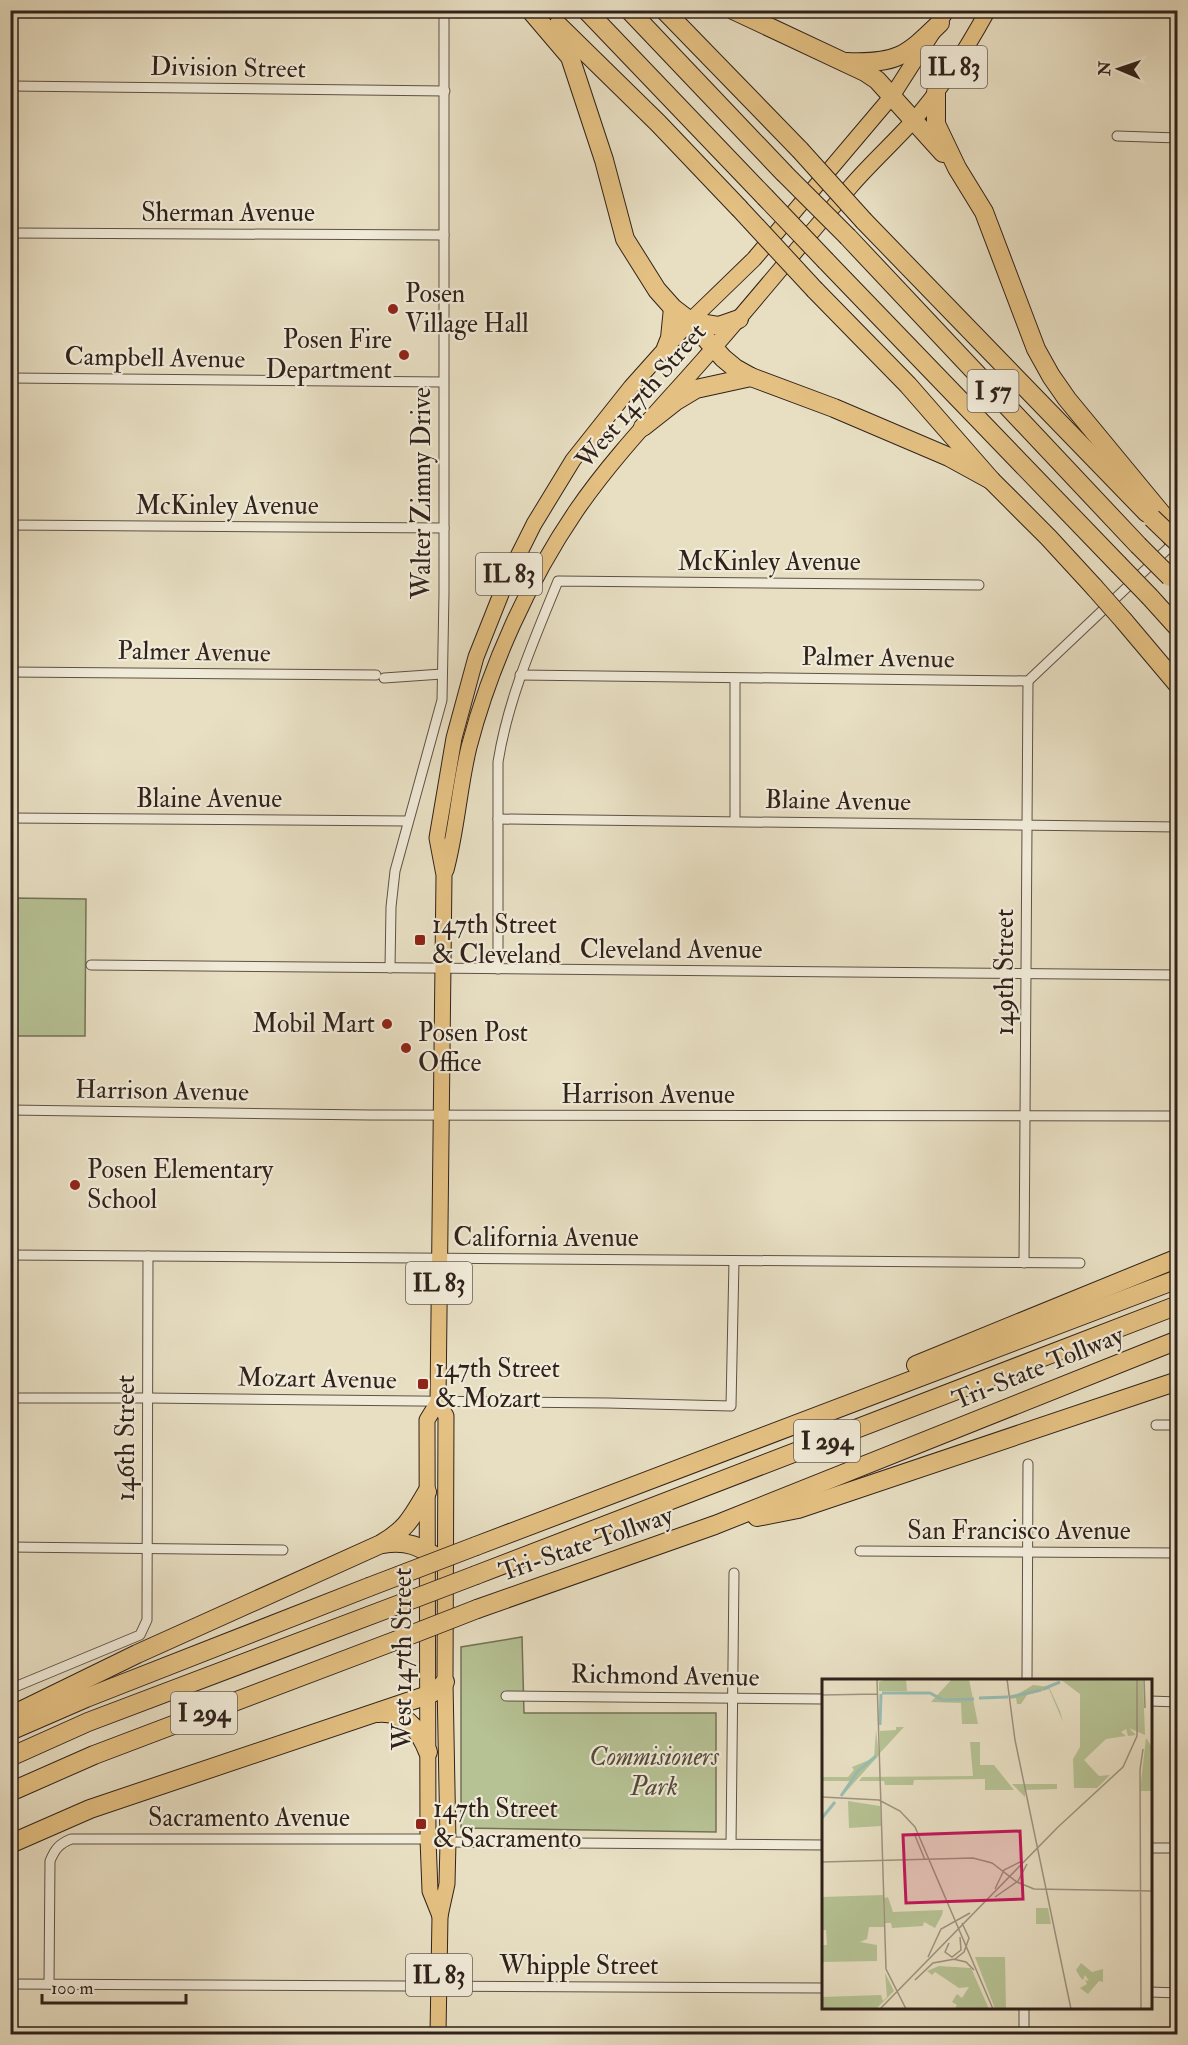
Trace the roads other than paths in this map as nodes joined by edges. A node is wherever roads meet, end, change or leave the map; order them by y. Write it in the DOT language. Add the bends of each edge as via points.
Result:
graph roads {
  1 [pos="444,10"];
  2 [pos="530,10"];
  3 [pos="544,10"];
  4 [pos="586,10"];
  5 [pos="629,10"];
  6 [pos="664,10"];
  7 [pos="733,10"];
  8 [pos="988,10"];
  9 [pos="944,17"];
  10 [pos="842,61"];
  11 [pos="10,86"];
  12 [pos="445,91"];
  13 [pos="936,92"];
  14 [pos="892,96"];
  15 [pos="914,120"];
  16 [pos="1117,136"];
  17 [pos="1178,138"];
  18 [pos="957,168"];
  19 [pos="10,233"];
  20 [pos="444,235"];
  21 [pos="672,308"];
  22 [pos="739,319"];
  23 [pos="690,321"];
  24 [pos="714,347"];
  25 [pos="666,348"];
  26 [pos="752,376"];
  27 [pos="10,378"];
  28 [pos="443,382"];
  29 [pos="643,427"];
  30 [pos="991,480"];
  31 [pos="1157,516"];
  32 [pos="10,525"];
  33 [pos="444,528"];
  34 [pos="1176,540"];
  35 [pos="1174,581"];
  36 [pos="979,585"];
  37 [pos="1178,628"];
  38 [pos="10,672"];
  39 [pos="442,674"];
  40 [pos="520,675"];
  41 [pos="735,678"];
  42 [pos="1028,681"];
  43 [pos="1178,685"];
  44 [pos="10,818"];
  45 [pos="498,819"];
  46 [pos="407,821"];
  47 [pos="735,821"];
  48 [pos="1027,825"];
  49 [pos="1178,827"];
  50 [pos="444,876"];
  51 [pos="91,965"];
  52 [pos="390,968"];
  53 [pos="442,969"];
  54 [pos="498,969"];
  55 [pos="1026,974"];
  56 [pos="1178,975"];
  57 [pos="10,1110"];
  58 [pos="442,1115"];
  59 [pos="1025,1115"];
  60 [pos="1178,1116"];
  61 [pos="10,1256"];
  62 [pos="148,1256"];
  63 [pos="440,1258"];
  64 [pos="1178,1258"];
  65 [pos="734,1261"];
  66 [pos="1024,1263"];
  67 [pos="1080,1263"];
  68 [pos="1178,1279"];
  69 [pos="1178,1305"];
  70 [pos="1178,1340"];
  71 [pos="1178,1368"];
  72 [pos="1178,1381"];
  73 [pos="10,1398"];
  74 [pos="147,1398"];
  75 [pos="438,1402"];
  76 [pos="1093,1408"];
  77 [pos="1156,1425"];
  78 [pos="1178,1425"];
  79 [pos="764,1435"];
  80 [pos="1028,1464"];
  81 [pos="427,1492"];
  82 [pos="715,1526"];
  83 [pos="381,1544"];
  84 [pos="10,1547"];
  85 [pos="147,1548"];
  86 [pos="283,1550"];
  87 [pos="427,1551"];
  88 [pos="860,1551"];
  89 [pos="1028,1551"];
  90 [pos="1178,1553"];
  91 [pos="445,1562"];
  92 [pos="734,1574"];
  93 [pos="1027,1679"];
  94 [pos="445,1682"];
  95 [pos="10,1689"];
  96 [pos="428,1695"];
  97 [pos="506,1696"];
  98 [pos="732,1698"];
  99 [pos="822,1699"];
  100 [pos="1152,1701"];
  101 [pos="1178,1702"];
  102 [pos="373,1714"];
  103 [pos="10,1716"];
  104 [pos="10,1731"];
  105 [pos="428,1752"];
  106 [pos="10,1757"];
  107 [pos="10,1792"];
  108 [pos="428,1839"];
  109 [pos="448,1842"];
  110 [pos="10,1844"];
  111 [pos="731,1844"];
  112 [pos="822,1845"];
  113 [pos="1152,1848"];
  114 [pos="1178,1848"];
  115 [pos="440,1916"];
  116 [pos="10,1984"];
  117 [pos="49,1984"];
  118 [pos="439,1986"];
  119 [pos="822,1988"];
  120 [pos="1152,1992"];
  121 [pos="1178,1993"];
  122 [pos="1024,2009"];
  123 [pos="438,2034"];
  124 [pos="1024,2034"];
  1 -- 12 [label="street, Walter Zimny Drive"];
  2 -- 21 [label="highway" via="570,57 625,239"];
  3 -- 30 [label="highway, bridge" via="658,123 908,385"];
  4 -- 37 [label="highway, I 57, bridge"];
  5 -- 35 [label="highway, I 57, bridge"];
  6 -- 31 [label="highway, bridge" via="864,221"];
  7 -- 10 [label="highway"];
  8 -- 13 [label="main road, West 147th Street / IL 83"];
  9 -- 10 [label="highway" via="900,57 880,62"];
  9 -- 14 [label="main road, West 147th Street / IL 83"];
  10 -- 14 [label="highway" via="877,80"];
  11 -- 12 [label="street, Division Street"];
  12 -- 20 [label="street, Walter Zimny Drive"];
  13 -- 15 [label="main road, West 147th Street / IL 83"];
  13 -- 18 [label="highway" via="936,124"];
  14 -- 15 [label="highway"];
  14 -- 23 [label="main road, West 147th Street / IL 83" via="754,259"];
  15 -- 18 [label="highway"];
  15 -- 22 [label="main road, West 147th Street / IL 83" via="852,184"];
  16 -- 17 [label="street"];
  18 -- 31 [label="highway" via="984,212 1020,310 1051,376"];
  19 -- 20 [label="street, Sherman Avenue"];
  20 -- 28 [label="street, Walter Zimny Drive"];
  21 -- 23 [label="highway"];
  21 -- 25 [label="highway"];
  22 -- 23 [label="highway" via="719,326"];
  22 -- 24 [label="main road, West 147th Street / IL 83"];
  23 -- 24 [label="highway"];
  23 -- 25 [label="main road, West 147th Street / IL 83"];
  24 -- 26 [label="highway" via="735,368"];
  24 -- 29 [label="main road, West 147th Street / IL 83"];
  25 -- 50 [label="main road, West 147th Street / IL 83" via="573,460 509,574 476,657 454,738 437,838"];
  26 -- 29 [label="highway" via="696,389"];
  26 -- 30 [label="highway" via="939,453"];
  27 -- 28 [label="street, Campbell Avenue"];
  28 -- 33 [label="street, Walter Zimny Drive"];
  29 -- 50 [label="main road, West 147th Street / IL 83" via="575,512 514,622 470,746"];
  30 -- 43 [label="highway, bridge" via="1094,587"];
  31 -- 34 [label="highway, bridge"];
  32 -- 33 [label="street, McKinley Avenue"];
  33 -- 39 [label="street, Walter Zimny Drive"];
  34 -- 42 [label="street"];
  36 -- 40 [label="street, McKinley Avenue" via="558,581"];
  38 -- 39 [label="street, Palmer Avenue" via="380,677"];
  39 -- 46 [label="street, Walter Zimny Drive" via="442,700"];
  40 -- 41 [label="street, Palmer Avenue"];
  40 -- 45 [label="street" via="498,762"];
  41 -- 42 [label="street, Palmer Avenue"];
  41 -- 47 [label="street"];
  42 -- 48 [label="street, 149th Street"];
  44 -- 46 [label="street, Blaine Avenue"];
  45 -- 47 [label="street, Blaine Avenue"];
  45 -- 54 [label="street"];
  46 -- 52 [label="street, Walter Zimny Drive" via="395,871"];
  47 -- 48 [label="street, Blaine Avenue"];
  48 -- 49 [label="street, Blaine Avenue"];
  48 -- 55 [label="street, 149th Street"];
  50 -- 53 [label="main road, West 147th Street / IL 83"];
  51 -- 52 [label="street, Cleveland Avenue"];
  52 -- 53 [label="street, Cleveland Avenue"];
  53 -- 54 [label="street, Cleveland Avenue"];
  53 -- 58 [label="main road, West 147th Street / IL 83"];
  54 -- 55 [label="street, Cleveland Avenue"];
  55 -- 56 [label="street, Cleveland Avenue"];
  55 -- 59 [label="street, 149th Street"];
  57 -- 58 [label="street, Harrison Avenue"];
  58 -- 59 [label="street, Harrison Avenue"];
  58 -- 63 [label="main road, West 147th Street / IL 83"];
  59 -- 60 [label="street, Harrison Avenue"];
  59 -- 66 [label="street, 149th Street"];
  61 -- 62 [label="street, California Avenue"];
  62 -- 63 [label="street, California Avenue"];
  62 -- 74 [label="street, 146th Street"];
  63 -- 65 [label="street, California Avenue"];
  63 -- 75 [label="main road, West 147th Street / IL 83"];
  64 -- 79 [label="highway" via="802,1412"];
  65 -- 66 [label="street, California Avenue"];
  65 -- 75 [label="street, Mozart Avenue" via="731,1406"];
  66 -- 67 [label="street, California Avenue"];
  68 -- 79 [label="highway"];
  69 -- 106 [label="highway, Tri-State Tollway / I 294, bridge" via="88,1722"];
  70 -- 82 [label="highway, Tri-State Tollway / I 294"];
  71 -- 76 [label="highway"];
  72 -- 76 [label="highway"];
  73 -- 74 [label="street, Mozart Avenue"];
  74 -- 75 [label="street, Mozart Avenue"];
  74 -- 85 [label="street, 146th Street"];
  75 -- 81 [label="main road, West 147th Street / IL 83" via="427,1420"];
  75 -- 91 [label="main road, West 147th Street / IL 83" via="446,1416"];
  76 -- 82 [label="highway" via="798,1509"];
  77 -- 78 [label="street"];
  79 -- 104 [label="highway, bridge"];
  80 -- 89 [label="street"];
  81 -- 83 [label="highway" via="410,1522"];
  81 -- 87 [label="main road, West 147th Street / IL 83"];
  82 -- 107 [label="highway, Tri-State Tollway / I 294, bridge" via="477,1609 94,1755"];
  83 -- 87 [label="highway" via="407,1543"];
  83 -- 103 [label="highway"];
  84 -- 85 [label="street"];
  85 -- 86 [label="street"];
  85 -- 95 [label="street, 146th Street" via="147,1620 140,1635"];
  87 -- 91 [label="highway"];
  87 -- 96 [label="main road, West 147th Street / IL 83"];
  88 -- 89 [label="street, San Francisco Avenue"];
  89 -- 90 [label="street, San Francisco Avenue"];
  89 -- 93 [label="street"];
  91 -- 94 [label="main road, West 147th Street / IL 83"];
  92 -- 98 [label="street"];
  94 -- 96 [label="highway"];
  94 -- 109 [label="main road, West 147th Street / IL 83"];
  96 -- 102 [label="highway"];
  96 -- 105 [label="main road, West 147th Street / IL 83"];
  97 -- 98 [label="street, Richmond Avenue"];
  98 -- 99 [label="street, Richmond Avenue"];
  98 -- 111 [label="street"];
  100 -- 101 [label="street"];
  102 -- 105 [label="highway" via="387,1713 405,1719 418,1732"];
  102 -- 110 [label="highway" via="111,1802"];
  105 -- 108 [label="main road, West 147th Street / IL 83"];
  108 -- 115 [label="main road, West 147th Street / IL 83" via="430,1891"];
  108 -- 117 [label="street, Sacramento Avenue" via="71,1839 60,1844 51,1861"];
  109 -- 111 [label="street"];
  109 -- 115 [label="main road, West 147th Street / IL 83" via="447,1884"];
  111 -- 112 [label="street"];
  113 -- 114 [label="street"];
  115 -- 118 [label="main road, West 147th Street / IL 83"];
  116 -- 117 [label="street, Whipple Street"];
  117 -- 118 [label="street, Whipple Street"];
  118 -- 119 [label="street, Whipple Street"];
  118 -- 123 [label="main road, West 147th Street / IL 83"];
  120 -- 121 [label="street"];
  122 -- 124 [label="street"];
}
